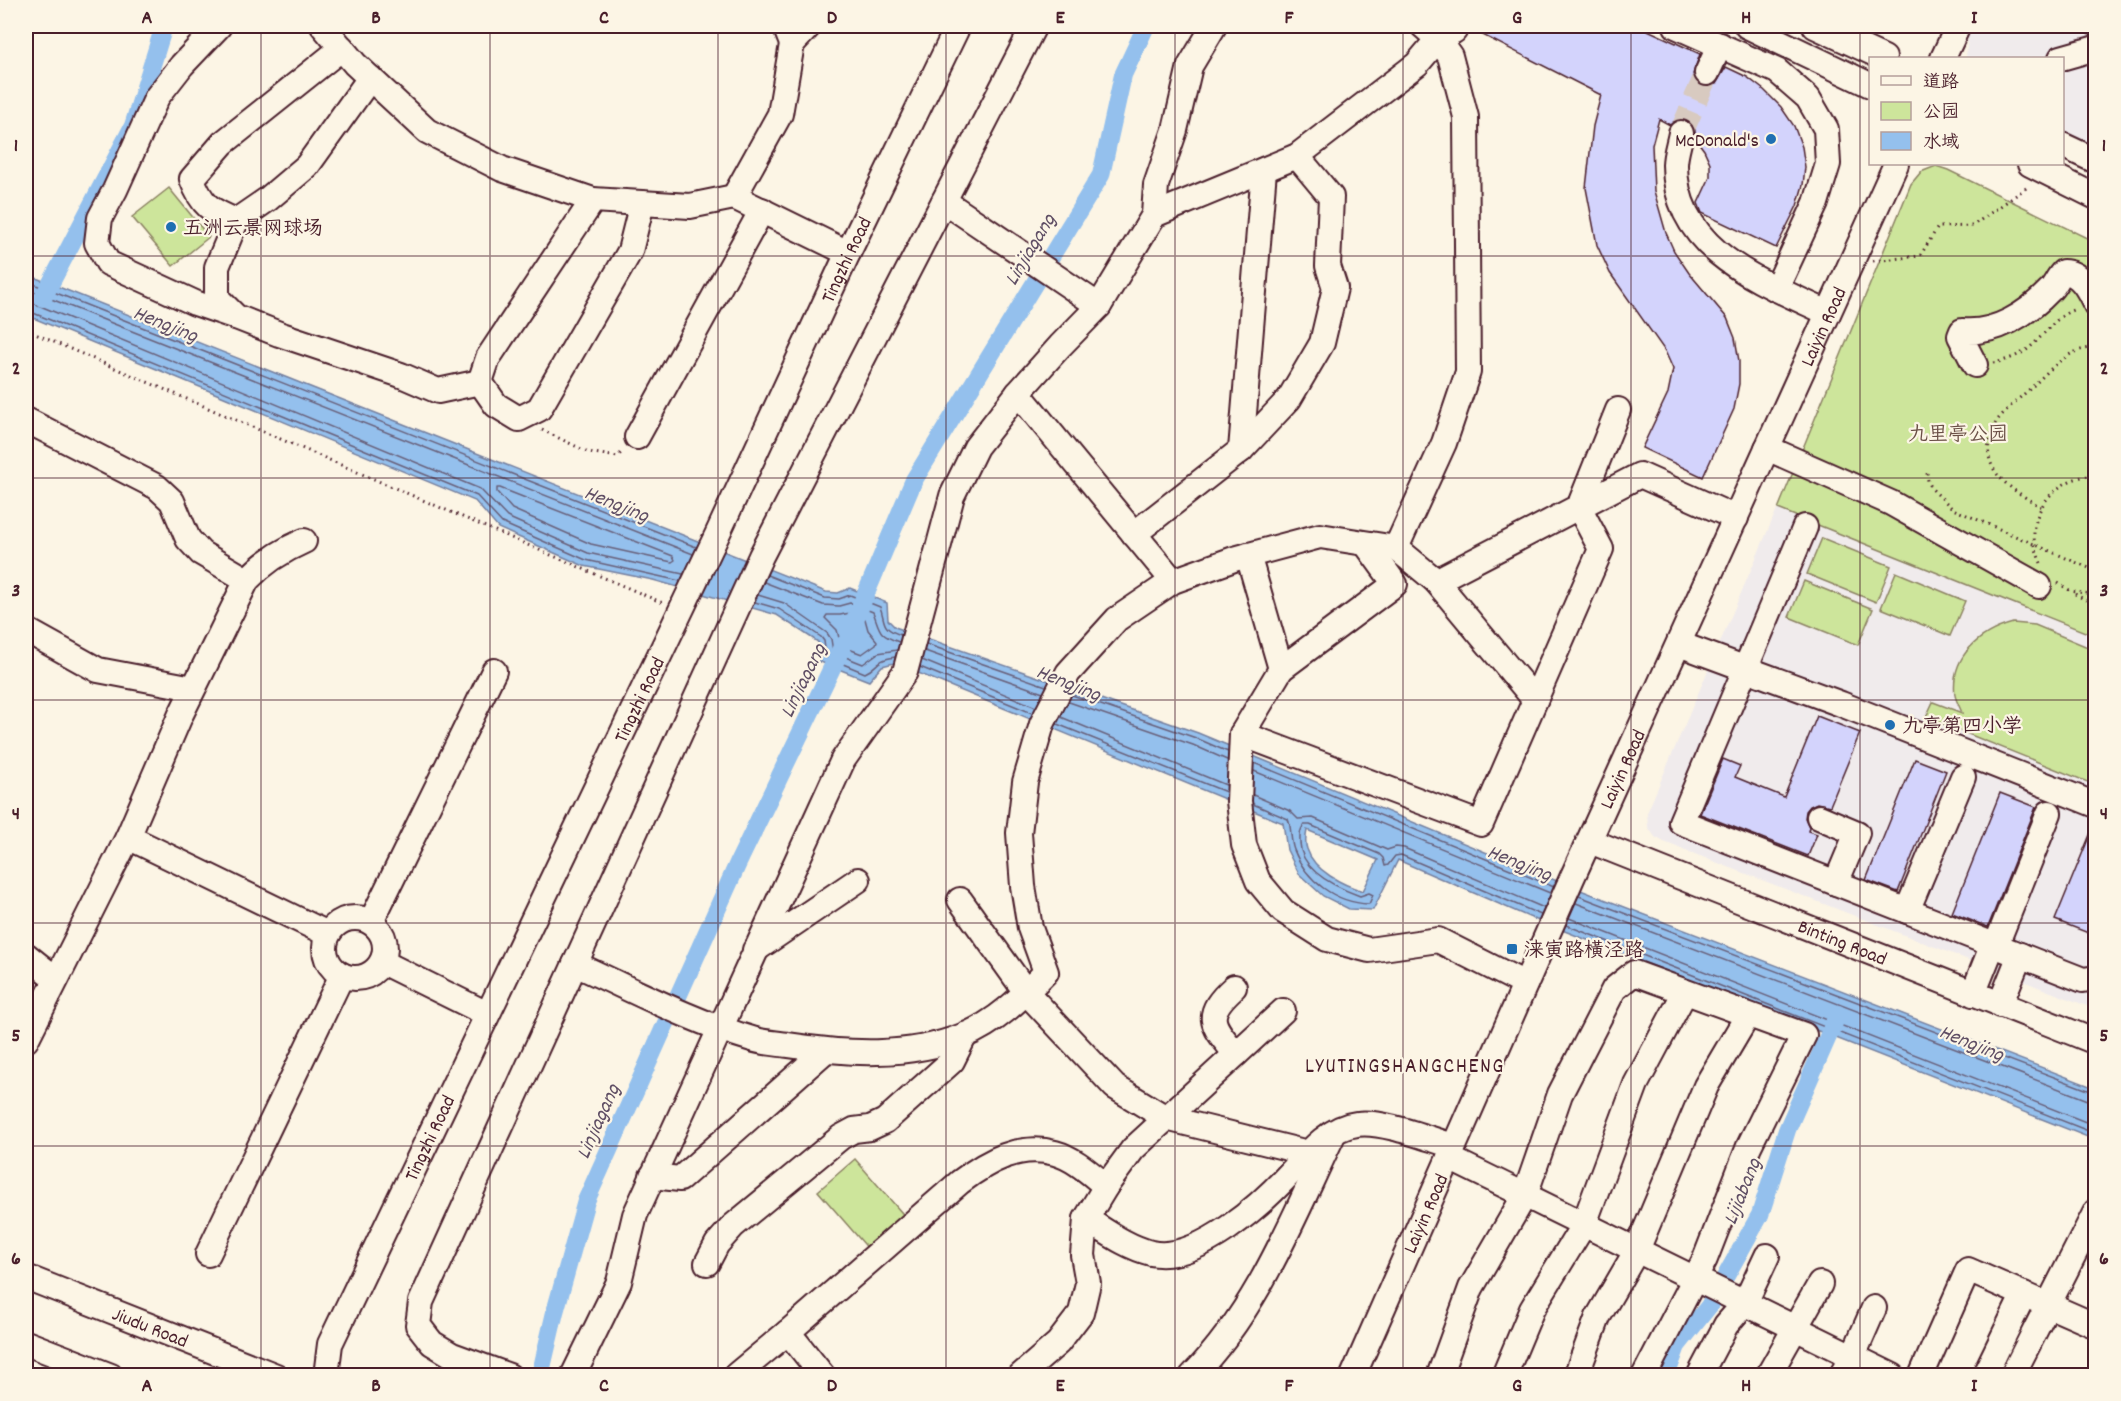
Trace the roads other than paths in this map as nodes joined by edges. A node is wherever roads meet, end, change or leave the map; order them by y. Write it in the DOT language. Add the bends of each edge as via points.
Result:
graph roads {
  1 [pos="219,26"];
  2 [pos="323,26"];
  3 [pos="809,26"];
  4 [pos="958,26"];
  5 [pos="1034,26"];
  6 [pos="1214,26"];
  7 [pos="1677,26"];
  8 [pos="1747,26"];
  9 [pos="1815,26"];
  10 [pos="1958,26"];
  11 [pos="1434,29"];
  12 [pos="788,35"];
  13 [pos="1720,45"];
  14 [pos="342,48"];
  15 [pos="2096,48"];
  16 [pos="1882,57"];
  17 [pos="1943,57"];
  18 [pos="2064,57"];
  19 [pos="1707,73"];
  20 [pos="370,78"];
  21 [pos="1869,85"];
  22 [pos="1681,134"];
  23 [pos="2064,146"];
  24 [pos="1297,156"];
  25 [pos="2096,161"];
  26 [pos="1896,165"];
  27 [pos="2039,168"];
  28 [pos="1264,170"];
  29 [pos="734,196"];
  30 [pos="2096,197"];
  31 [pos="593,200"];
  32 [pos="944,201"];
  33 [pos="642,203"];
  34 [pos="762,210"];
  35 [pos="1154,215"];
  36 [pos="236,221"];
  37 [pos="848,253"];
  38 [pos="1776,289"];
  39 [pos="1099,306"];
  40 [pos="2090,306"];
  41 [pos="1828,313"];
  42 [pos="236,317"];
  43 [pos="1975,365"];
  44 [pos="480,382"];
  45 [pos="1018,393"];
  46 [pos="1618,410"];
  47 [pos="26,420"];
  48 [pos="637,437"];
  49 [pos="1767,448"];
  50 [pos="1241,450"];
  51 [pos="1579,507"];
  52 [pos="1736,518"];
  53 [pos="1805,527"];
  54 [pos="1134,534"];
  55 [pos="304,541"];
  56 [pos="1366,544"];
  57 [pos="1396,548"];
  58 [pos="1248,555"];
  59 [pos="248,580"];
  60 [pos="1173,581"];
  61 [pos="1436,581"];
  62 [pos="2039,586"];
  63 [pos="26,630"];
  64 [pos="1679,644"];
  65 [pos="1281,669"];
  66 [pos="1746,669"];
  67 [pos="494,671"];
  68 [pos="194,688"];
  69 [pos="1535,700"];
  70 [pos="1242,734"];
  71 [pos="1962,777"];
  72 [pos="2096,805"];
  73 [pos="2049,813"];
  74 [pos="1819,817"];
  75 [pos="128,837"];
  76 [pos="1590,841"];
  77 [pos="858,880"];
  78 [pos="1836,883"];
  79 [pos="960,900"];
  80 [pos="1907,911"];
  81 [pos="371,922"];
  82 [pos="328,934"];
  83 [pos="1994,945"];
  84 [pos="756,950"];
  85 [pos="2020,955"];
  86 [pos="26,956"];
  87 [pos="382,962"];
  88 [pos="575,964"];
  89 [pos="342,975"];
  90 [pos="2096,978"];
  91 [pos="56,979"];
  92 [pos="1526,984"];
  93 [pos="1234,987"];
  94 [pos="1685,992"];
  95 [pos="1026,993"];
  96 [pos="1973,994"];
  97 [pos="2000,1005"];
  98 [pos="1283,1011"];
  99 [pos="488,1014"];
  100 [pos="1748,1015"];
  101 [pos="710,1024"];
  102 [pos="965,1035"];
  103 [pos="26,1040"];
  104 [pos="2096,1042"];
  105 [pos="825,1051"];
  106 [pos="1236,1054"];
  107 [pos="1166,1118"];
  108 [pos="1336,1130"];
  109 [pos="1451,1152"];
  110 [pos="1308,1153"];
  111 [pos="652,1176"];
  112 [pos="1106,1186"];
  113 [pos="1525,1195"];
  114 [pos="2096,1211"];
  115 [pos="1086,1219"];
  116 [pos="1584,1224"];
  117 [pos="1637,1250"];
  118 [pos="208,1254"];
  119 [pos="1767,1256"];
  120 [pos="707,1263"];
  121 [pos="26,1277"];
  122 [pos="1695,1279"];
  123 [pos="1820,1284"];
  124 [pos="2024,1294"];
  125 [pos="1745,1303"];
  126 [pos="2047,1305"];
  127 [pos="1874,1308"];
  128 [pos="2096,1326"];
  129 [pos="1796,1328"];
  130 [pos="788,1332"];
  131 [pos="26,1343"];
  132 [pos="1847,1366"];
  133 [pos="111,1376"];
  134 [pos="276,1376"];
  135 [pos="326,1376"];
  136 [pos="509,1376"];
  137 [pos="573,1376"];
  138 [pos="735,1376"];
  139 [pos="823,1376"];
  140 [pos="1020,1376"];
  141 [pos="1192,1376"];
  142 [pos="1353,1376"];
  143 [pos="1439,1376"];
  144 [pos="1504,1376"];
  145 [pos="1576,1376"];
  146 [pos="1644,1376"];
  147 [pos="1699,1376"];
  148 [pos="1768,1376"];
  149 [pos="1893,1376"];
  150 [pos="1921,1376"];
  151 [pos="1984,1376"];
  152 [pos="2012,1376"];
  1 -- 42 [label="street" via="157,97 100,218 97,243 108,263 195,303"];
  2 -- 14 [label="street"];
  3 -- 12 [label="street"];
  4 -- 37 [label="street, Tingzhi Road"];
  5 -- 32 [label="street"];
  6 -- 35 [label="street" via="1190,66 1175,130 1156,185"];
  7 -- 13 [label="street"];
  8 -- 21 [label="street"];
  9 -- 16 [label="street"];
  10 -- 17 [label="street"];
  11 -- 24 [label="street" via="1417,64"];
  11 -- 57 [label="street" via="1450,56 1466,117 1468,372 1444,443"];
  12 -- 29 [label="street" via="780,114"];
  13 -- 19 [label="street"];
  13 -- 38 [label="street" via="1777,71 1808,98 1826,129 1828,164 1816,203"];
  14 -- 20 [label="street"];
  14 -- 36 [label="street" via="223,143 192,179 199,198 217,213"];
  15 -- 18 [label="street"];
  20 -- 31 [label="street" via="427,131 502,169"];
  20 -- 36 [label="street" via="308,166"];
  22 -- 38 [label="street" via="1675,164 1679,195 1693,228 1720,256"];
  23 -- 25 [label="street"];
  24 -- 28 [label="street"];
  24 -- 50 [label="street" via="1331,197 1328,266 1335,288 1322,343 1289,399"];
  26 -- 41 [label="street, Laiyin Road"];
  27 -- 30 [label="street"];
  28 -- 35 [label="street"];
  28 -- 50 [label="street"];
  29 -- 33 [label="street" via="690,207"];
  29 -- 34 [label="street"];
  31 -- 33 [label="street"];
  31 -- 44 [label="street" via="488,358"];
  32 -- 39 [label="street"];
  32 -- 88 [label="street" via="761,556"];
  33 -- 44 [label="street" via="630,251 538,410 519,419 496,405"];
  34 -- 37 [label="street"];
  34 -- 48 [label="street"];
  35 -- 39 [label="street"];
  36 -- 42 [label="street" via="217,267 217,298"];
  37 -- 99 [label="street, Tingzhi Road"];
  38 -- 41 [label="street"];
  39 -- 45 [label="street"];
  40 -- 43 [label="street" via="2087,287 2070,272 2063,273 2035,305 2012,320 1976,333 1962,332 1960,336"];
  41 -- 49 [label="street, Laiyin Road"];
  42 -- 44 [label="street" via="438,391"];
  45 -- 54 [label="street"];
  45 -- 84 [label="street" via="976,447 952,496 905,672 843,760"];
  46 -- 51 [label="street"];
  47 -- 59 [label="street" via="157,487 172,501 188,539 201,553"];
  49 -- 52 [label="street, Laiyin Road"];
  49 -- 62 [label="street" via="1891,502"];
  50 -- 54 [label="street"];
  51 -- 52 [label="street" via="1640,475"];
  51 -- 61 [label="street"];
  51 -- 69 [label="street" via="1601,549"];
  52 -- 64 [label="street, Laiyin Road"];
  53 -- 66 [label="street"];
  54 -- 60 [label="street"];
  55 -- 59 [label="street" via="278,553"];
  56 -- 57 [label="street"];
  56 -- 58 [label="street" via="1320,536"];
  56 -- 65 [label="street" via="1395,584"];
  57 -- 61 [label="street"];
  58 -- 60 [label="street"];
  58 -- 65 [label="street"];
  59 -- 68 [label="street"];
  60 -- 95 [label="street" via="1117,620 1068,673 1042,724 1025,782 1019,833 1030,928 1046,972"];
  61 -- 69 [label="street"];
  63 -- 68 [label="street" via="98,670"];
  64 -- 66 [label="street"];
  64 -- 76 [label="street, Laiyin Road"];
  65 -- 70 [label="street"];
  66 -- 72 [label="street"];
  66 -- 78 [label="street" via="1681,822"];
  67 -- 81 [label="street"];
  68 -- 75 [label="street"];
  69 -- 70 [label="street" via="1480,824"];
  70 -- 92 [label="street" via="1239,801 1244,845 1258,881 1283,911 1327,939 1369,950 1438,940"];
  71 -- 80 [label="street"];
  73 -- 83 [label="street"];
  74 -- 78 [label="street" via="1857,832"];
  75 -- 82 [label="street"];
  75 -- 91 [label="street"];
  76 -- 92 [label="street, Laiyin Road"];
  76 -- 96 [label="street, Binting Road"];
  77 -- 84 [label="street"];
  78 -- 80 [label="street"];
  79 -- 95 [label="street"];
  80 -- 83 [label="street"];
  81 -- 82 [label="street" via="362,918 342,920"];
  81 -- 87 [label="street" via="383,936"];
  82 -- 89 [label="street" via="328,962"];
  83 -- 85 [label="street"];
  83 -- 96 [label="street"];
  84 -- 101 [label="street"];
  85 -- 90 [label="street" via="2083,980"];
  85 -- 97 [label="street"];
  86 -- 91 [label="street"];
  87 -- 89 [label="street" via="360,977"];
  87 -- 99 [label="street"];
  88 -- 101 [label="street"];
  88 -- 136 [label="street" via="421,1302 418,1325 432,1343 452,1355"];
  89 -- 118 [label="street"];
  91 -- 103 [label="street"];
  92 -- 109 [label="street, Laiyin Road"];
  93 -- 106 [label="street" via="1215,1009 1213,1022"];
  94 -- 100 [label="street"];
  94 -- 113 [label="street" via="1634,973 1614,989 1560,1094"];
  94 -- 116 [label="street" via="1636,1084"];
  95 -- 102 [label="street" via="1004,1013"];
  95 -- 107 [label="street" via="1115,1087"];
  96 -- 97 [label="street, Binting Road"];
  97 -- 104 [label="street, Binting Road"];
  98 -- 106 [label="street"];
  99 -- 135 [label="street, Tingzhi Road" via="330,1344"];
  100 -- 117 [label="street" via="1706,1086"];
  100 -- 122 [label="street" via="1804,1035 1749,1146"];
  101 -- 105 [label="street" via="753,1040"];
  101 -- 111 [label="street"];
  102 -- 105 [label="street" via="923,1048"];
  102 -- 120 [label="street" via="952,1061 885,1122 841,1137 733,1226"];
  105 -- 111 [label="street" via="680,1179"];
  106 -- 107 [label="street"];
  107 -- 110 [label="street"];
  107 -- 112 [label="street" via="1133,1149"];
  108 -- 109 [label="street" via="1376,1124"];
  108 -- 110 [label="street"];
  108 -- 141 [label="street" via="1248,1306 1213,1355"];
  109 -- 113 [label="street"];
  109 -- 142 [label="street, Laiyin Road"];
  110 -- 115 [label="street" via="1275,1190 1242,1217 1179,1253 1152,1253 1126,1244"];
  111 -- 137 [label="street" via="635,1215 620,1282"];
  112 -- 115 [label="street"];
  112 -- 130 [label="street" via="1057,1153 1033,1149 1009,1153 960,1182"];
  113 -- 116 [label="street"];
  113 -- 143 [label="street" via="1471,1288"];
  114 -- 126 [label="street"];
  115 -- 140 [label="street" via="1083,1255 1088,1283 1081,1313 1058,1343"];
  116 -- 117 [label="street"];
  116 -- 144 [label="street" via="1532,1309"];
  117 -- 122 [label="street"];
  117 -- 145 [label="street" via="1598,1317"];
  119 -- 125 [label="street"];
  121 -- 134 [label="street, Jiudu Road"];
  122 -- 125 [label="street"];
  122 -- 146 [label="street"];
  123 -- 129 [label="street"];
  124 -- 126 [label="street"];
  124 -- 150 [label="street" via="1968,1270"];
  124 -- 151 [label="street"];
  125 -- 129 [label="street"];
  125 -- 147 [label="street" via="1726,1325"];
  126 -- 128 [label="street"];
  126 -- 152 [label="street"];
  127 -- 132 [label="street"];
  129 -- 132 [label="street"];
  129 -- 148 [label="street"];
  130 -- 138 [label="street"];
  130 -- 139 [label="street"];
  131 -- 133 [label="street"];
  132 -- 149 [label="street"];
}
